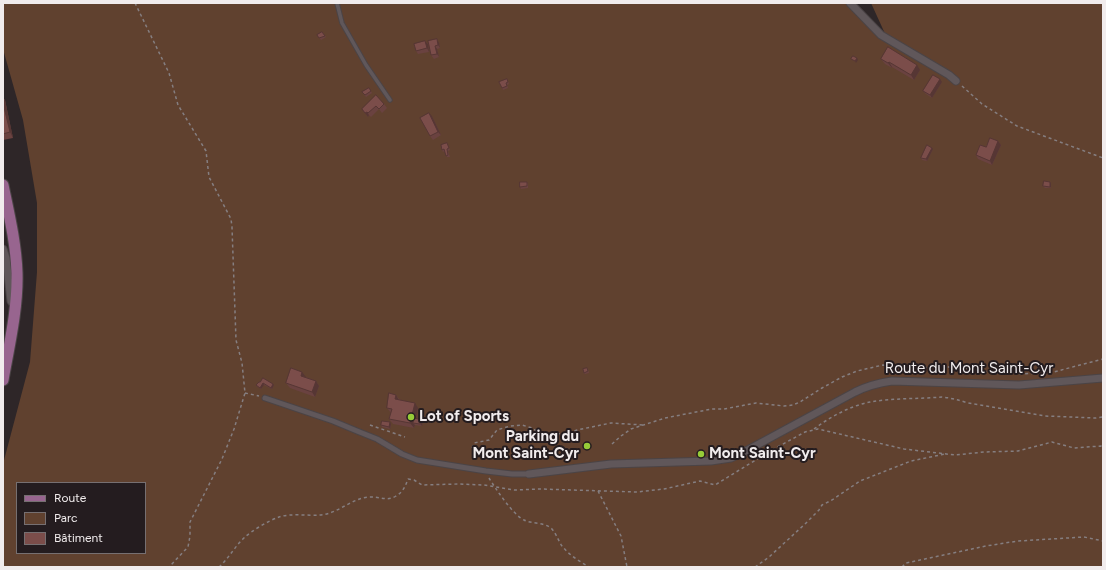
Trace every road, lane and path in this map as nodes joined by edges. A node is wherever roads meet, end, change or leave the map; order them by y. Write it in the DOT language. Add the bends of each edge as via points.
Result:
graph roads {
  1 [pos="135,3"];
  2 [pos="337,3"];
  3 [pos="850,3"];
  4 [pos="956,81"];
  5 [pos="390,100"];
  6 [pos="1103,158"];
  7 [pos="3,185"];
  8 [pos="3,249"];
  9 [pos="15,308"];
  10 [pos="1103,378"];
  11 [pos="3,380"];
  12 [pos="245,393"];
  13 [pos="265,398"];
  14 [pos="1103,417"];
  15 [pos="370,425"];
  16 [pos="645,425"];
  17 [pos="814,429"];
  18 [pos="405,437"];
  19 [pos="472,448"];
  20 [pos="1103,448"];
  21 [pos="948,454"];
  22 [pos="529,474"];
  23 [pos="494,487"];
  24 [pos="598,491"];
  25 [pos="1103,541"];
  26 [pos="169,567"];
  27 [pos="219,567"];
  28 [pos="589,567"];
  29 [pos="627,567"];
  30 [pos="755,567"];
  31 [pos="902,567"];
  1 -- 12 [label="path" via="169,72 178,105 206,151 209,177 231,219 236,340 243,368"];
  2 -- 5 [label="lane" via="342,22 366,65"];
  3 -- 4 [label="street" via="881,35"];
  4 -- 6 [label="path" via="982,104 1017,126"];
  7 -- 9 [label="main road" via="16,253"];
  8 -- 9 [label="street" via="11,301"];
  9 -- 11 [label="main road"];
  10 -- 22 [label="street, Route du Mont Saint-Cyr" via="1019,385 892,381 877,383 864,387 731,458 611,464"];
  12 -- 13 [label="path"];
  12 -- 26 [label="path" via="222,459 190,522 188,547"];
  13 -- 22 [label="street, Route du Mont Saint-Cyr" via="333,421 377,439 417,460 486,471"];
  14 -- 17 [label="path" via="1045,416 942,397 870,402 850,408"];
  15 -- 18 [label="path"];
  16 -- 19 [label="path" via="611,423 565,434 540,433 522,425 510,426 498,430 489,440 474,443"];
  17 -- 21 [label="path" via="904,449"];
  17 -- 24 [label="path" via="772,450 715,485 700,481 637,492"];
  20 -- 21 [label="path" via="1074,448 1052,442 1018,451"];
  21 -- 30 [label="path" via="911,461 860,481 822,505 805,524"];
  23 -- 24 [label="path" via="514,490"];
  23 -- 27 [label="path" via="459,484 422,485 408,479 405,489 396,497 370,497 323,515 279,517 244,538"];
  23 -- 28 [label="path" via="523,520 549,527 555,532 563,547"];
  24 -- 29 [label="path" via="621,536"];
  25 -- 31 [label="path" via="1084,537 1018,541 906,563"];
}
